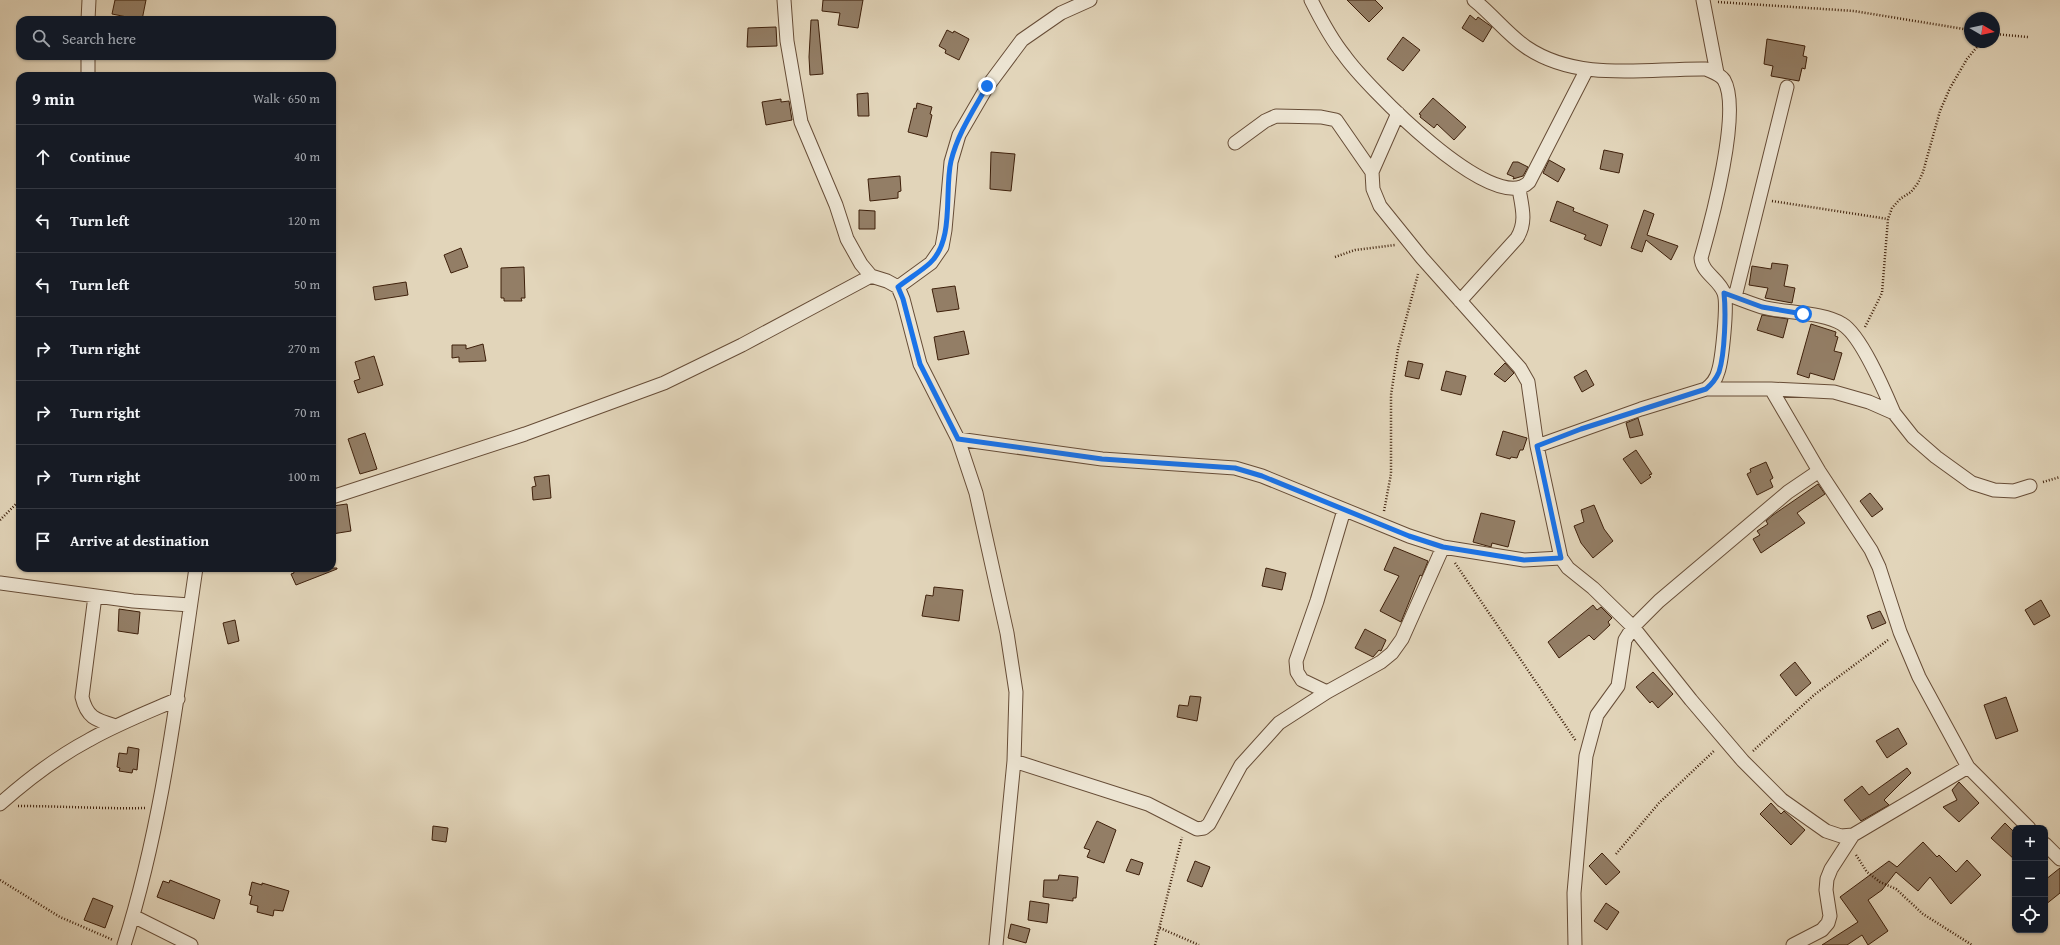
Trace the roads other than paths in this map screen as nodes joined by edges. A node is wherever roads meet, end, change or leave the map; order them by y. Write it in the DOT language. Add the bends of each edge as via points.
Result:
graph roads {
  1 [pos="89,0"];
  2 [pos="784,0"];
  3 [pos="1090,0"];
  4 [pos="1311,0"];
  5 [pos="1474,0"];
  6 [pos="1703,1"];
  7 [pos="88,16"];
  8 [pos="88,60"];
  9 [pos="1587,69"];
  10 [pos="88,72"];
  11 [pos="1717,73"];
  12 [pos="1787,87"];
  13 [pos="1398,113"];
  14 [pos="1235,143"];
  15 [pos="1372,172"];
  16 [pos="1518,189"];
  17 [pos="871,276"];
  18 [pos="898,287"];
  19 [pos="1730,295"];
  20 [pos="1460,301"];
  21 [pos="1706,389"];
  22 [pos="1771,389"];
  23 [pos="1894,413"];
  24 [pos="958,439"];
  25 [pos="1537,446"];
  26 [pos="1819,471"];
  27 [pos="2030,486"];
  28 [pos="336,496"];
  29 [pos="1344,510"];
  30 [pos="1443,547"];
  31 [pos="1561,558"];
  32 [pos="195,572"];
  33 [pos="0,583"];
  34 [pos="95,596"];
  35 [pos="190,605"];
  36 [pos="1633,627"];
  37 [pos="1327,692"];
  38 [pos="178,699"];
  39 [pos="116,726"];
  40 [pos="1014,761"];
  41 [pos="1968,768"];
  42 [pos="0,804"];
  43 [pos="2026,825"];
  44 [pos="1850,840"];
  45 [pos="2048,847"];
  46 [pos="2060,859"];
  47 [pos="133,916"];
  48 [pos="124,945"];
  49 [pos="191,945"];
  50 [pos="996,945"];
  51 [pos="1575,945"];
  52 [pos="1793,945"];
  1 -- 7 [label="street"];
  2 -- 17 [label="street" via="787,41 802,122 847,238 861,264"];
  3 -- 18 [label="street" via="1061,13 1022,40 987,86 959,135 951,162 942,247 931,263"];
  4 -- 13 [label="street" via="1344,56"];
  5 -- 9 [label="street" via="1526,47 1552,60"];
  6 -- 11 [label="street"];
  8 -- 10 [label="street"];
  9 -- 11 [label="street" via="1627,72 1706,69"];
  9 -- 16 [label="street" via="1529,182"];
  11 -- 19 [label="street" via="1724,80 1728,95 1729,121 1725,160 1701,258 1704,268"];
  12 -- 19 [label="street" via="1759,199"];
  13 -- 15 [label="street"];
  13 -- 16 [label="street" via="1470,173 1504,188"];
  14 -- 15 [label="street" via="1276,116 1331,118 1340,124"];
  15 -- 20 [label="street" via="1373,189 1380,206"];
  16 -- 20 [label="street" via="1524,218 1523,228"];
  17 -- 18 [label="street"];
  17 -- 28 [label="street" via="742,345 664,383 525,434"];
  18 -- 24 [label="street" via="920,364"];
  19 -- 21 [label="street" via="1720,364 1716,378"];
  19 -- 23 [label="street" via="1762,307 1829,318 1846,327 1876,373"];
  20 -- 25 [label="street" via="1520,368 1528,382"];
  21 -- 22 [label="street"];
  21 -- 25 [label="street" via="1618,416"];
  22 -- 23 [label="street" via="1834,392 1869,402"];
  22 -- 26 [label="street"];
  23 -- 27 [label="street" via="1913,437 1972,483 1994,490 2014,491"];
  24 -- 29 [label="street" via="1102,459 1235,468 1262,476"];
  24 -- 40 [label="street" via="976,493 1007,633 1016,692"];
  25 -- 31 [label="street"];
  26 -- 36 [label="street" via="1782,497 1659,601"];
  26 -- 41 [label="street" via="1871,550 1919,677"];
  29 -- 30 [label="street"];
  29 -- 37 [label="street" via="1296,661 1297,672 1302,680"];
  30 -- 31 [label="street" via="1524,560"];
  30 -- 37 [label="street" via="1402,639 1392,653 1381,662"];
  31 -- 36 [label="street" via="1568,568 1580,576"];
  32 -- 35 [label="street"];
  33 -- 34 [label="street"];
  34 -- 35 [label="street"];
  34 -- 39 [label="street" via="82,697 84,708 90,717"];
  35 -- 38 [label="street"];
  36 -- 44 [label="street" via="1743,761 1782,800 1826,831"];
  36 -- 51 [label="street" via="1623,647 1618,686 1598,715 1586,756 1574,893"];
  37 -- 40 [label="street" via="1279,723 1259,744 1241,765 1209,824 1204,828 1197,829 1185,824 1148,804"];
  38 -- 39 [label="street"];
  38 -- 47 [label="street" via="160,807"];
  39 -- 42 [label="street" via="88,740 30,779"];
  40 -- 50 [label="street"];
  41 -- 43 [label="street"];
  41 -- 44 [label="street"];
  44 -- 52 [label="street" via="1826,879 1830,916 1828,924 1822,930"];
  45 -- 46 [label="street"];
  47 -- 48 [label="street"];
  47 -- 49 [label="street"];
}
